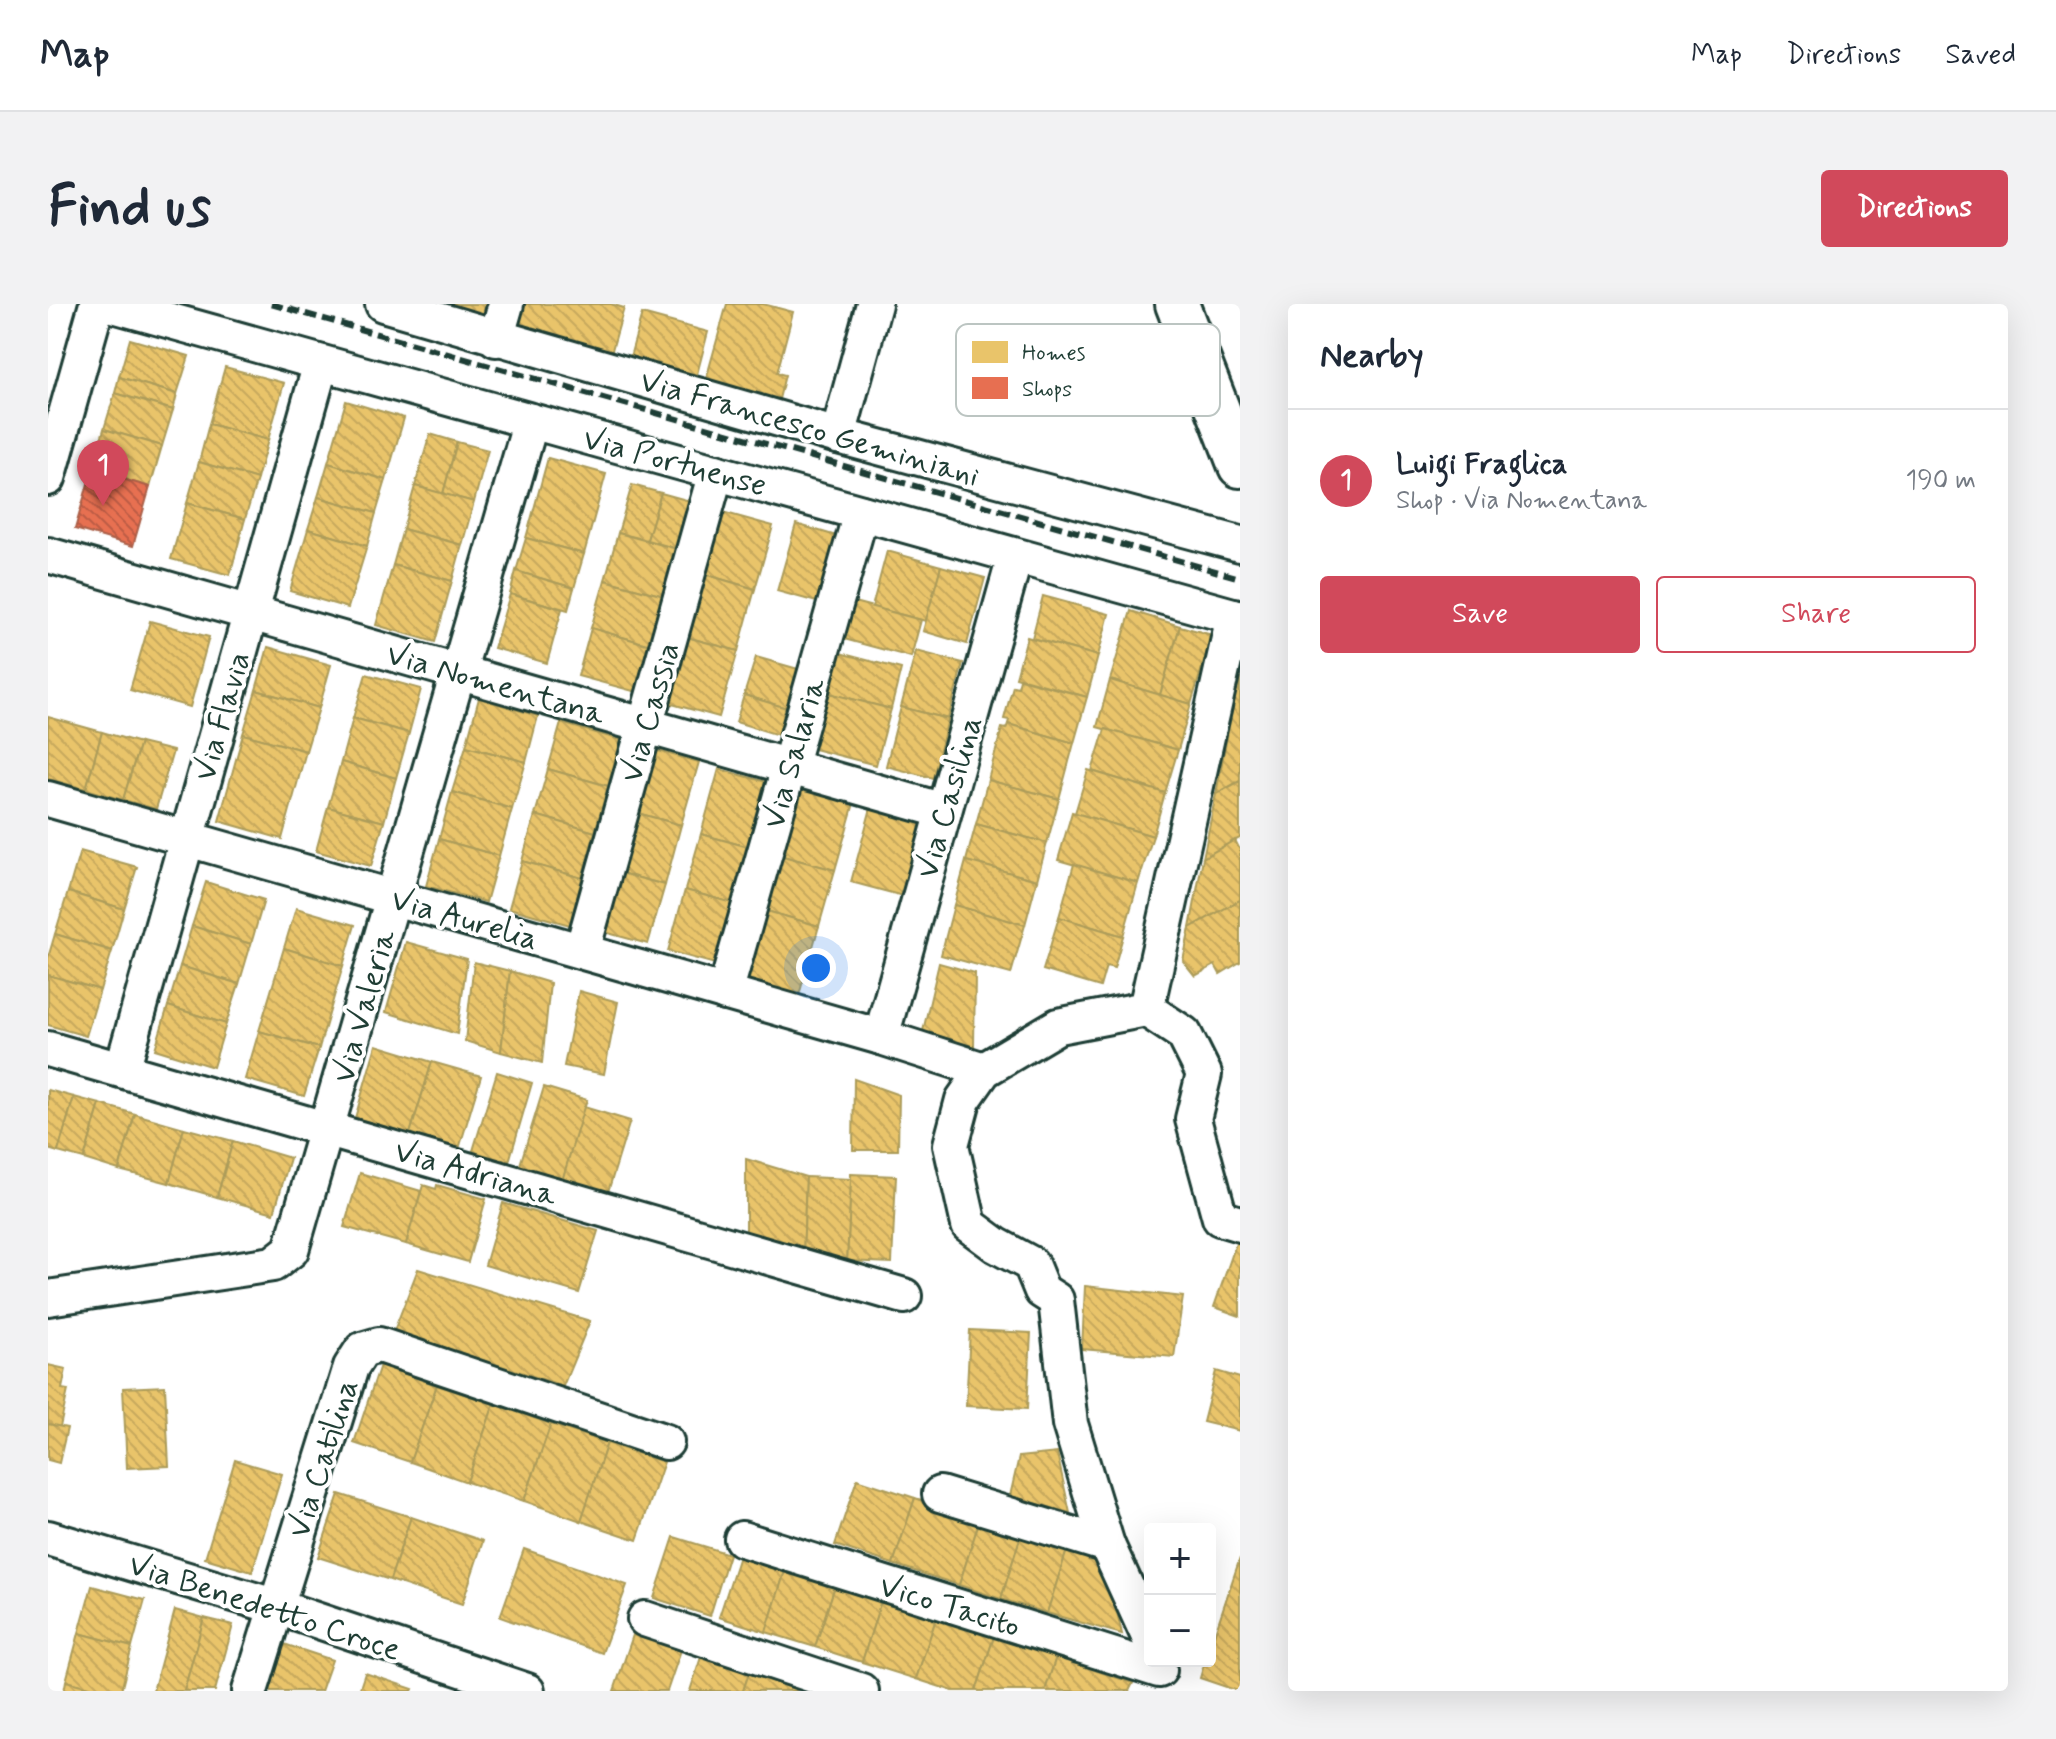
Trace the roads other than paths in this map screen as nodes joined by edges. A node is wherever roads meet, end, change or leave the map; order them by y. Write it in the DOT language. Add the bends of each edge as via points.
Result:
graph roads {
  1 [pos="97,304"];
  2 [pos="110,304"];
  3 [pos="383,304"];
  4 [pos="506,304"];
  5 [pos="874,304"];
  6 [pos="1177,304"];
  7 [pos="1185,324"];
  8 [pos="496,339"];
  9 [pos="321,363"];
  10 [pos="1220,415"];
  11 [pos="531,421"];
  12 [pos="838,436"];
  13 [pos="1240,466"];
  14 [pos="716,472"];
  15 [pos="48,478"];
  16 [pos="861,513"];
  17 [pos="1240,544"];
  18 [pos="48,555"];
  19 [pos="1015,557"];
  20 [pos="251,613"];
  21 [pos="1237,617"];
  22 [pos="459,672"];
  23 [pos="645,725"];
  24 [pos="789,767"];
  25 [pos="48,799"];
  26 [pos="944,811"];
  27 [pos="187,838"];
  28 [pos="394,898"];
  29 [pos="582,951"];
  30 [pos="725,993"];
  31 [pos="1146,1009"];
  32 [pos="881,1037"];
  33 [pos="48,1049"];
  34 [pos="122,1070"];
  35 [pos="984,1070"];
  36 [pos="328,1129"];
  37 [pos="1240,1224"];
  38 [pos="904,1296"];
  39 [pos="48,1298"];
  40 [pos="666,1442"];
  41 [pos="940,1494"];
  42 [pos="48,1538"];
  43 [pos="742,1539"];
  44 [pos="1107,1545"];
  45 [pos="274,1606"];
  46 [pos="645,1619"];
  47 [pos="1144,1639"];
  48 [pos="1144,1662"];
  49 [pos="250,1691"];
  50 [pos="527,1691"];
  51 [pos="861,1691"];
  1 -- 15 [label="street"];
  2 -- 9 [label="street, Via Portuense"];
  3 -- 8 [label="street, Via Francesco Geminiani"];
  4 -- 8 [label="street"];
  5 -- 12 [label="street"];
  6 -- 7 [label="street"];
  8 -- 12 [label="street, Via Francesco Geminiani"];
  9 -- 11 [label="street, Via Portuense"];
  9 -- 20 [label="street, Via Flavia"];
  10 -- 13 [label="street"];
  11 -- 14 [label="street, Via Portuense"];
  11 -- 22 [label="street, Via Valeria"];
  12 -- 17 [label="street, Via Francesco Geminiani"];
  14 -- 16 [label="street, Via Portuense"];
  14 -- 23 [label="street, Via Cassia"];
  16 -- 19 [label="street, Via Portuense"];
  16 -- 24 [label="street, Via Salaria"];
  18 -- 20 [label="street, Via Nomentana"];
  19 -- 21 [label="street, Via Portuense"];
  19 -- 26 [label="street, Via Casilina"];
  20 -- 22 [label="street, Via Nomentana"];
  20 -- 27 [label="street, Via Flavia"];
  21 -- 31 [label="street"];
  22 -- 23 [label="street, Via Nomentana"];
  22 -- 28 [label="street, Via Valeria"];
  23 -- 24 [label="street, Via Nomentana"];
  23 -- 29 [label="street, Via Cassia"];
  24 -- 26 [label="street, Via Nomentana"];
  24 -- 30 [label="street, Via Salaria"];
  25 -- 27 [label="street, Via Aurelia"];
  26 -- 32 [label="street, Via Casilina"];
  27 -- 28 [label="street, Via Aurelia"];
  27 -- 34 [label="street, Via Flavia"];
  28 -- 29 [label="street, Via Aurelia"];
  28 -- 36 [label="street, Via Valeria"];
  29 -- 30 [label="street, Via Aurelia"];
  30 -- 32 [label="street, Via Aurelia"];
  31 -- 35 [label="street" via="1058,1026"];
  31 -- 37 [label="street" via="1184,1034 1204,1074 1193,1119 1220,1218"];
  32 -- 35 [label="street, Via Aurelia"];
  33 -- 34 [label="street, Via Adriana"];
  34 -- 36 [label="street, Via Adriana"];
  35 -- 44 [label="street" via="963,1100 951,1145 958,1187 969,1225 1031,1264 1042,1291 1056,1300 1070,1424"];
  36 -- 38 [label="street, Via Adriana"];
  36 -- 39 [label="street, Via Valeria" via="291,1250 273,1264"];
  40 -- 45 [label="street, Via Catilina" via="379,1345 362,1350 351,1367"];
  41 -- 44 [label="street"];
  42 -- 45 [label="street, Via Benedetto Croce"];
  43 -- 48 [label="street, Vico Tacito"];
  44 -- 47 [label="street"];
  45 -- 49 [label="street, Via Catilina"];
  45 -- 50 [label="street, Via Benedetto Croce"];
  46 -- 51 [label="street"];
}
